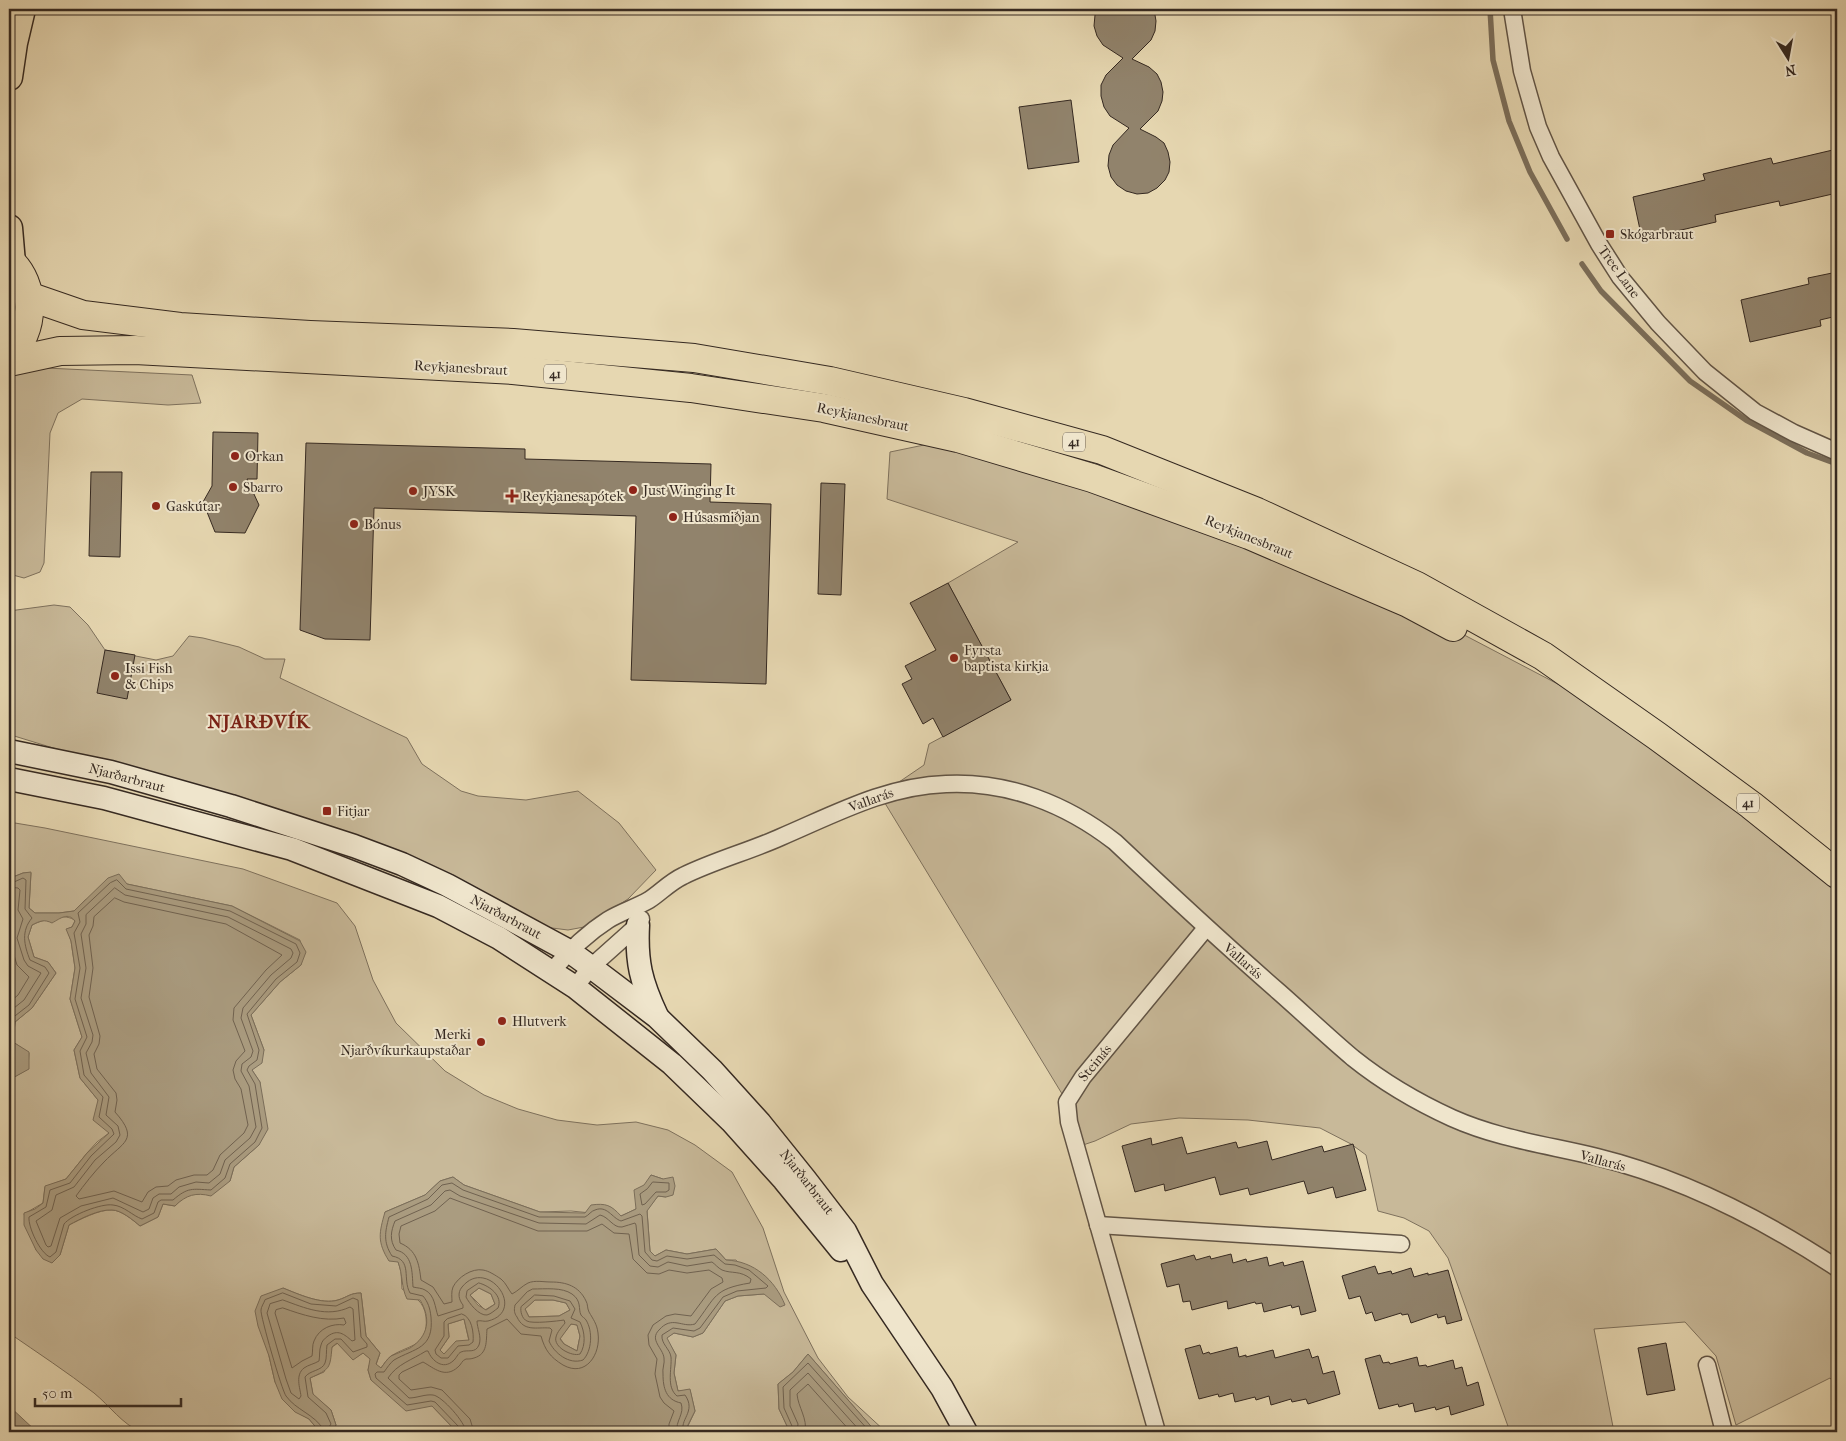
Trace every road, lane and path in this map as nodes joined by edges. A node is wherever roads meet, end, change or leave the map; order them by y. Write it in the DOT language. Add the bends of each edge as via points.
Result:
graph roads {
  1 [pos="22,9"];
  2 [pos="1512,9"];
  3 [pos="9,77"];
  4 [pos="9,228"];
  5 [pos="11,262"];
  6 [pos="28,296"];
  7 [pos="9,356"];
  8 [pos="9,362"];
  9 [pos="1837,452"];
  10 [pos="1657,736"];
  11 [pos="9,744"];
  12 [pos="19,753"];
  13 [pos="9,778"];
  14 [pos="1837,874"];
  15 [pos="649,900"];
  16 [pos="638,925"];
  17 [pos="1206,928"];
  18 [pos="569,951"];
  19 [pos="591,966"];
  20 [pos="552,971"];
  21 [pos="575,987"];
  22 [pos="657,1017"];
  23 [pos="1098,1225"];
  24 [pos="1401,1244"];
  25 [pos="1837,1268"];
  26 [pos="872,1284"];
  27 [pos="1707,1365"];
  28 [pos="966,1432"];
  29 [pos="1157,1432"];
  30 [pos="1724,1432"];
  1 -- 3 [label="main road"];
  2 -- 9 [label="street, Tree Lane" via="1522,71 1538,126 1598,244 1620,277 1705,372 1755,412 1794,434"];
  4 -- 5 [label="main road"];
  5 -- 6 [label="highway" via="23,279"];
  6 -- 7 [label="highway" via="29,315 24,334"];
  6 -- 10 [label="highway, Reykjanesbraut / 41" via="83,314 180,327 513,343 694,358 830,381 964,412 1112,453 1257,512 1417,586 1544,656"];
  8 -- 10 [label="highway, Reykjanesbraut / 41" via="60,351 134,350 514,370 691,388 824,408 958,438 1072,472 1249,535 1408,603"];
  10 -- 14 [label="highway, Reykjanesbraut / 41"];
  11 -- 12 [label="main road, Njarðarbraut"];
  12 -- 18 [label="main road, Njarðarbraut" via="111,772 354,846 402,864"];
  13 -- 20 [label="main road, Njarðarbraut" via="104,798 292,849 438,906 500,938"];
  15 -- 16 [label="street"];
  15 -- 17 [label="street, Vallarás" via="682,876 880,795 925,786 972,784 1035,797 1088,822 1115,842"];
  15 -- 18 [label="street, Vallarás" via="608,920"];
  16 -- 19 [label="street"];
  16 -- 22 [label="main road" via="639,969"];
  17 -- 23 [label="street, Steinás" via="1083,1077 1067,1102 1074,1148"];
  17 -- 25 [label="street, Vallarás" via="1354,1058 1402,1092 1453,1118 1503,1137 1598,1157 1654,1175 1713,1199 1792,1239"];
  18 -- 19 [label="main road, Njarðarbraut"];
  18 -- 20 [label="street, Vallarás"];
  19 -- 21 [label="street"];
  19 -- 22 [label="main road, Njarðarbraut"];
  20 -- 21 [label="main road, Njarðarbraut"];
  21 -- 26 [label="main road, Njarðarbraut" via="672,1064 730,1121"];
  22 -- 26 [label="main road, Njarðarbraut" via="712,1070 760,1123 845,1231"];
  23 -- 24 [label="street"];
  23 -- 29 [label="street, Steinás"];
  26 -- 28 [label="main road, Njarðarbraut" via="942,1388"];
  27 -- 30 [label="street"];
}
